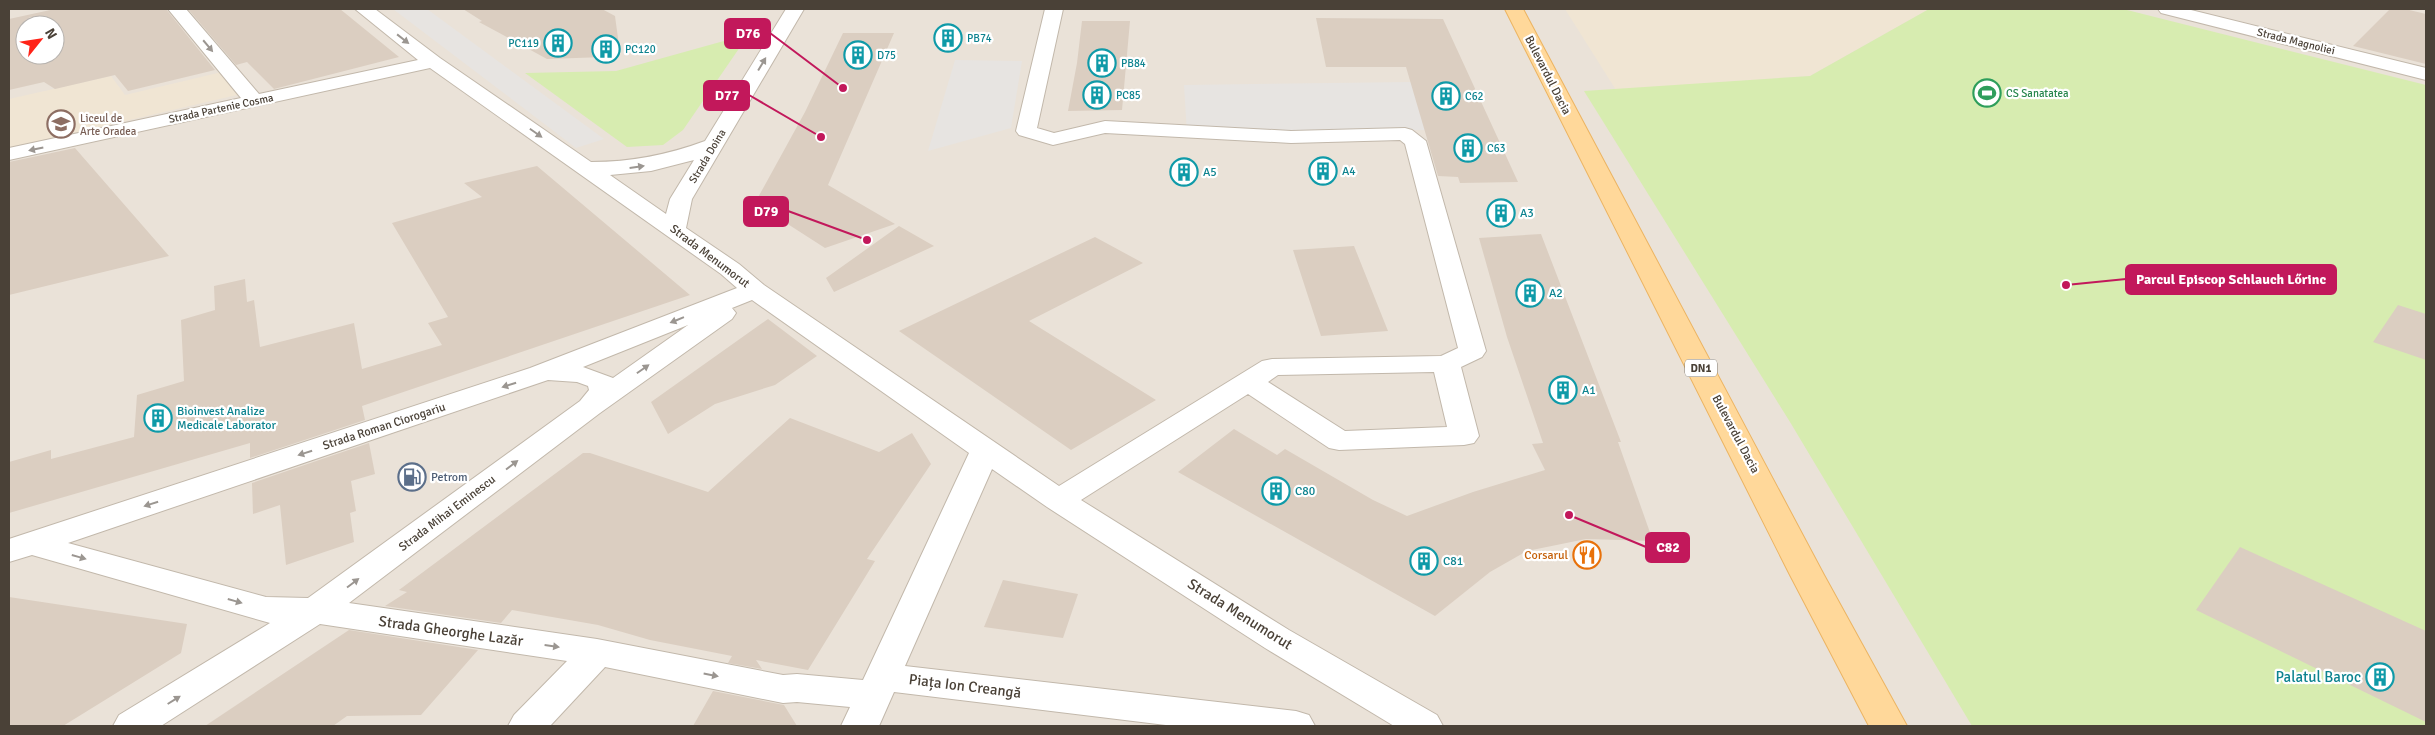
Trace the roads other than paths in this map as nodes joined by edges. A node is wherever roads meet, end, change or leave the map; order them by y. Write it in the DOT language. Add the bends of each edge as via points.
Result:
graph roads {
  1 [pos="177,9"];
  2 [pos="364,9"];
  3 [pos="795,9"];
  4 [pos="1054,9"];
  5 [pos="1514,9"];
  6 [pos="2166,9"];
  7 [pos="433,62"];
  8 [pos="2426,74"];
  9 [pos="254,101"];
  10 [pos="712,146"];
  11 [pos="9,154"];
  12 [pos="588,169"];
  13 [pos="674,229"];
  14 [pos="755,290"];
  15 [pos="1446,364"];
  16 [pos="540,374"];
  17 [pos="1249,382"];
  18 [pos="590,407"];
  19 [pos="984,451"];
  20 [pos="1058,500"];
  21 [pos="20,548"];
  22 [pos="315,611"];
  23 [pos="597,652"];
  24 [pos="872,700"];
  25 [pos="132,726"];
  26 [pos="527,726"];
  27 [pos="1296,726"];
  28 [pos="1424,726"];
  29 [pos="1888,726"];
  1 -- 9 [label="street, one-way"];
  2 -- 7 [label="street, Strada Menumorut, one-way"];
  10 -- 3 [label="street, Strada Doina, one-way"];
  4 -- 15 [label="street" via="1026,131 1053,138 1105,127 1292,137 1405,134 1416,141 1472,352"];
  5 -- 29 [label="main road, Bulevardul Dacia / DN1"];
  6 -- 8 [label="street, Strada Magnoliei"];
  7 -- 9 [label="street, Strada Partenie Cosma"];
  7 -- 12 [label="street, Strada Menumorut, one-way"];
  9 -- 11 [label="street, Strada Partenie Cosma, one-way"];
  12 -- 10 [label="street, one-way" via="639,167 678,159"];
  10 -- 13 [label="street, Strada Doina" via="681,199"];
  12 -- 13 [label="street, Strada Menumorut"];
  13 -- 14 [label="street, Strada Menumorut"];
  14 -- 16 [label="street, Strada Roman Ciorogariu, one-way"];
  18 -- 14 [label="street, Strada Mihai Eminescu, one-way"];
  14 -- 19 [label="street, Strada Menumorut"];
  15 -- 17 [label="street" via="1272,367"];
  15 -- 17 [label="street" via="1464,436 1339,441"];
  16 -- 18 [label="street" via="567,372 588,375 602,382 603,391"];
  16 -- 21 [label="street, Strada Roman Ciorogariu, one-way"];
  17 -- 20 [label="street"];
  22 -- 18 [label="street, Strada Mihai Eminescu, one-way"];
  19 -- 20 [label="street, Strada Menumorut"];
  19 -- 24 [label="street"];
  20 -- 28 [label="street, Strada Menumorut" via="1278,639"];
  21 -- 22 [label="street, Strada Gheorghe Lazăr, one-way" via="266,610"];
  22 -- 23 [label="street, Strada Gheorghe Lazăr, one-way"];
  25 -- 22 [label="street, Strada Mihai Eminescu, one-way"];
  23 -- 24 [label="street, Strada Gheorghe Lazăr, one-way" via="783,689 797,688"];
  23 -- 26 [label="street"];
  24 -- 27 [label="street, Piața Ion Creangă"];
}
